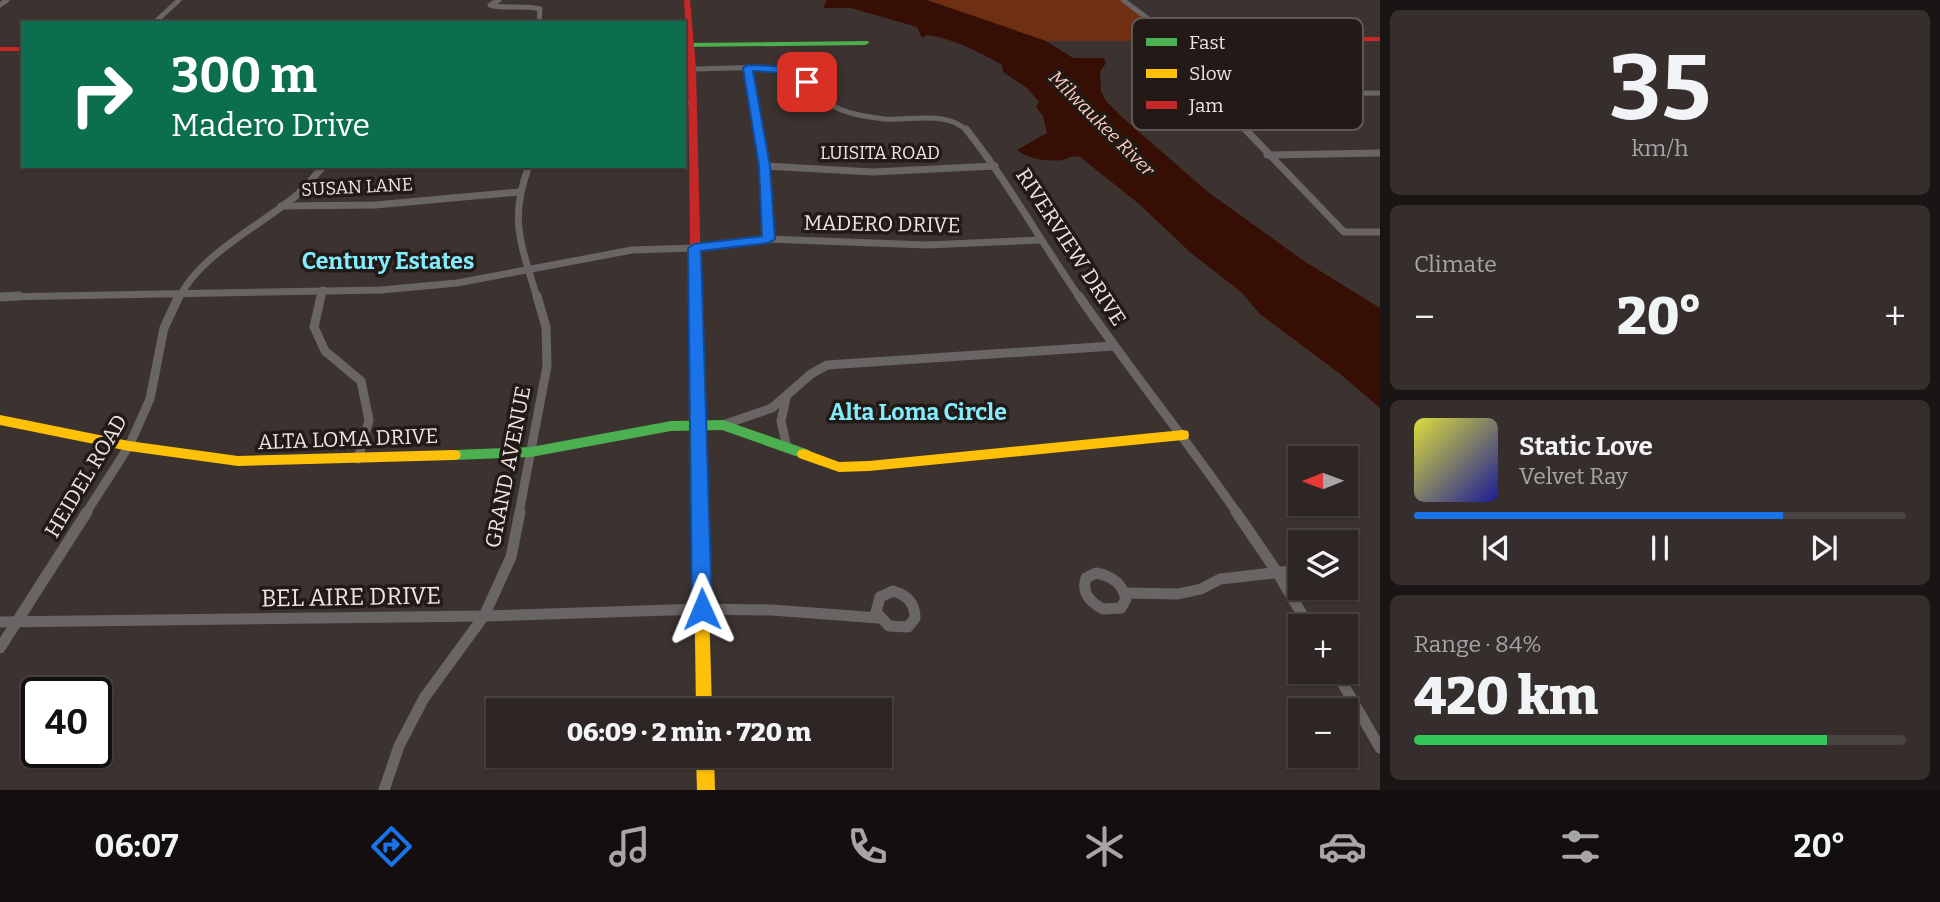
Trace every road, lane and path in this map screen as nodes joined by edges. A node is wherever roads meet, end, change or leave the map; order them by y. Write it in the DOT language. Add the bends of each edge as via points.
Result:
graph roads {
  1 [pos="7,0"];
  2 [pos="179,0"];
  3 [pos="501,0"];
  4 [pos="687,0"];
  5 [pos="1123,0"];
  6 [pos="509,4"];
  7 [pos="0,5"];
  8 [pos="1147,18"];
  9 [pos="156,21"];
  10 [pos="539,21"];
  11 [pos="865,43"];
  12 [pos="688,45"];
  13 [pos="0,49"];
  14 [pos="21,49"];
  15 [pos="748,68"];
  16 [pos="692,69"];
  17 [pos="688,103"];
  18 [pos="1244,130"];
  19 [pos="1380,153"];
  20 [pos="1267,155"];
  21 [pos="765,166"];
  22 [pos="995,166"];
  23 [pos="322,168"];
  24 [pos="528,168"];
  25 [pos="519,192"];
  26 [pos="281,206"];
  27 [pos="1380,232"];
  28 [pos="768,239"];
  29 [pos="1040,240"];
  30 [pos="694,248"];
  31 [pos="529,269"];
  32 [pos="323,290"];
  33 [pos="181,293"];
  34 [pos="0,297"];
  35 [pos="1113,346"];
  36 [pos="787,397"];
  37 [pos="0,420"];
  38 [pos="699,425"];
  39 [pos="723,425"];
  40 [pos="1183,435"];
  41 [pos="129,446"];
  42 [pos="787,448"];
  43 [pos="531,452"];
  44 [pos="358,459"];
  45 [pos="1288,571"];
  46 [pos="1277,572"];
  47 [pos="1125,593"];
  48 [pos="702,609"];
  49 [pos="1302,614"];
  50 [pos="484,616"];
  51 [pos="879,618"];
  52 [pos="0,622"];
  53 [pos="16,622"];
  54 [pos="0,648"];
  55 [pos="1343,684"];
  56 [pos="704,698"];
  57 [pos="1380,748"];
  58 [pos="705,768"];
  59 [pos="384,790"];
  60 [pos="706,790"];
  1 -- 7 [label="street"];
  2 -- 9 [label="street"];
  3 -- 6 [label="street"];
  3 -- 6 [label="street" via="490,5"];
  4 -- 12 [label="street"];
  5 -- 8 [label="street"];
  6 -- 10 [label="street" via="540,9"];
  11 -- 12 [label="street"];
  12 -- 16 [label="street"];
  13 -- 14 [label="street"];
  15 -- 16 [label="street, RIVERVIEW DRIVE"];
  15 -- 21 [label="street"];
  15 -- 22 [label="street, RIVERVIEW DRIVE" via="795,73 829,104 853,115 958,123"];
  16 -- 17 [label="street"];
  17 -- 30 [label="street"];
  18 -- 20 [label="street"];
  19 -- 20 [label="street"];
  20 -- 27 [label="street" via="1344,232"];
  21 -- 22 [label="street, LUISITA ROAD" via="873,172"];
  21 -- 28 [label="street"];
  22 -- 29 [label="street, RIVERVIEW DRIVE"];
  23 -- 26 [label="street, HEIDEL ROAD"];
  24 -- 25 [label="street, GRAND AVENUE"];
  25 -- 26 [label="street, SUSAN LANE" via="375,205"];
  25 -- 31 [label="street, GRAND AVENUE" via="517,232"];
  26 -- 33 [label="street, HEIDEL ROAD" via="231,242"];
  28 -- 29 [label="street, MADERO DRIVE" via="927,245"];
  28 -- 30 [label="street, MADERO DRIVE"];
  29 -- 35 [label="street, RIVERVIEW DRIVE"];
  30 -- 31 [label="street, MADERO DRIVE" via="632,250"];
  30 -- 38 [label="street"];
  31 -- 32 [label="street, MADERO DRIVE" via="457,283"];
  31 -- 43 [label="street, GRAND AVENUE" via="546,327 547,366"];
  32 -- 33 [label="street, MADERO DRIVE"];
  32 -- 44 [label="street" via="314,327 325,351 362,381 369,421"];
  33 -- 34 [label="street, MADERO DRIVE"];
  33 -- 41 [label="street, HEIDEL ROAD" via="164,328 150,399"];
  35 -- 36 [label="street" via="843,362 811,374"];
  35 -- 40 [label="street, RIVERVIEW DRIVE"];
  36 -- 39 [label="street" via="772,408"];
  36 -- 42 [label="street" via="782,421"];
  37 -- 41 [label="street, ALTA LOMA DRIVE"];
  38 -- 39 [label="street, ALTA LOMA DRIVE"];
  38 -- 43 [label="street, ALTA LOMA DRIVE"];
  38 -- 48 [label="street"];
  39 -- 42 [label="street, ALTA LOMA DRIVE"];
  40 -- 42 [label="street, ALTA LOMA DRIVE" via="839,467"];
  40 -- 46 [label="street, RIVERVIEW DRIVE"];
  41 -- 44 [label="street, ALTA LOMA DRIVE" via="238,461"];
  41 -- 53 [label="street, HEIDEL ROAD"];
  43 -- 44 [label="street, ALTA LOMA DRIVE"];
  43 -- 50 [label="street, GRAND AVENUE" via="511,557"];
  45 -- 46 [label="street"];
  46 -- 47 [label="street" via="1220,579 1178,594"];
  46 -- 49 [label="street, RIVERVIEW DRIVE"];
  48 -- 50 [label="street, BEL AIRE DRIVE"];
  48 -- 51 [label="street, BEL AIRE DRIVE"];
  48 -- 56 [label="street"];
  50 -- 53 [label="street, BEL AIRE DRIVE"];
  50 -- 59 [label="street, GRAND AVENUE" via="424,698 398,746"];
  52 -- 53 [label="street, BEL AIRE DRIVE"];
  53 -- 54 [label="street, HEIDEL ROAD"];
  55 -- 57 [label="street"];
  58 -- 60 [label="street"];
}
